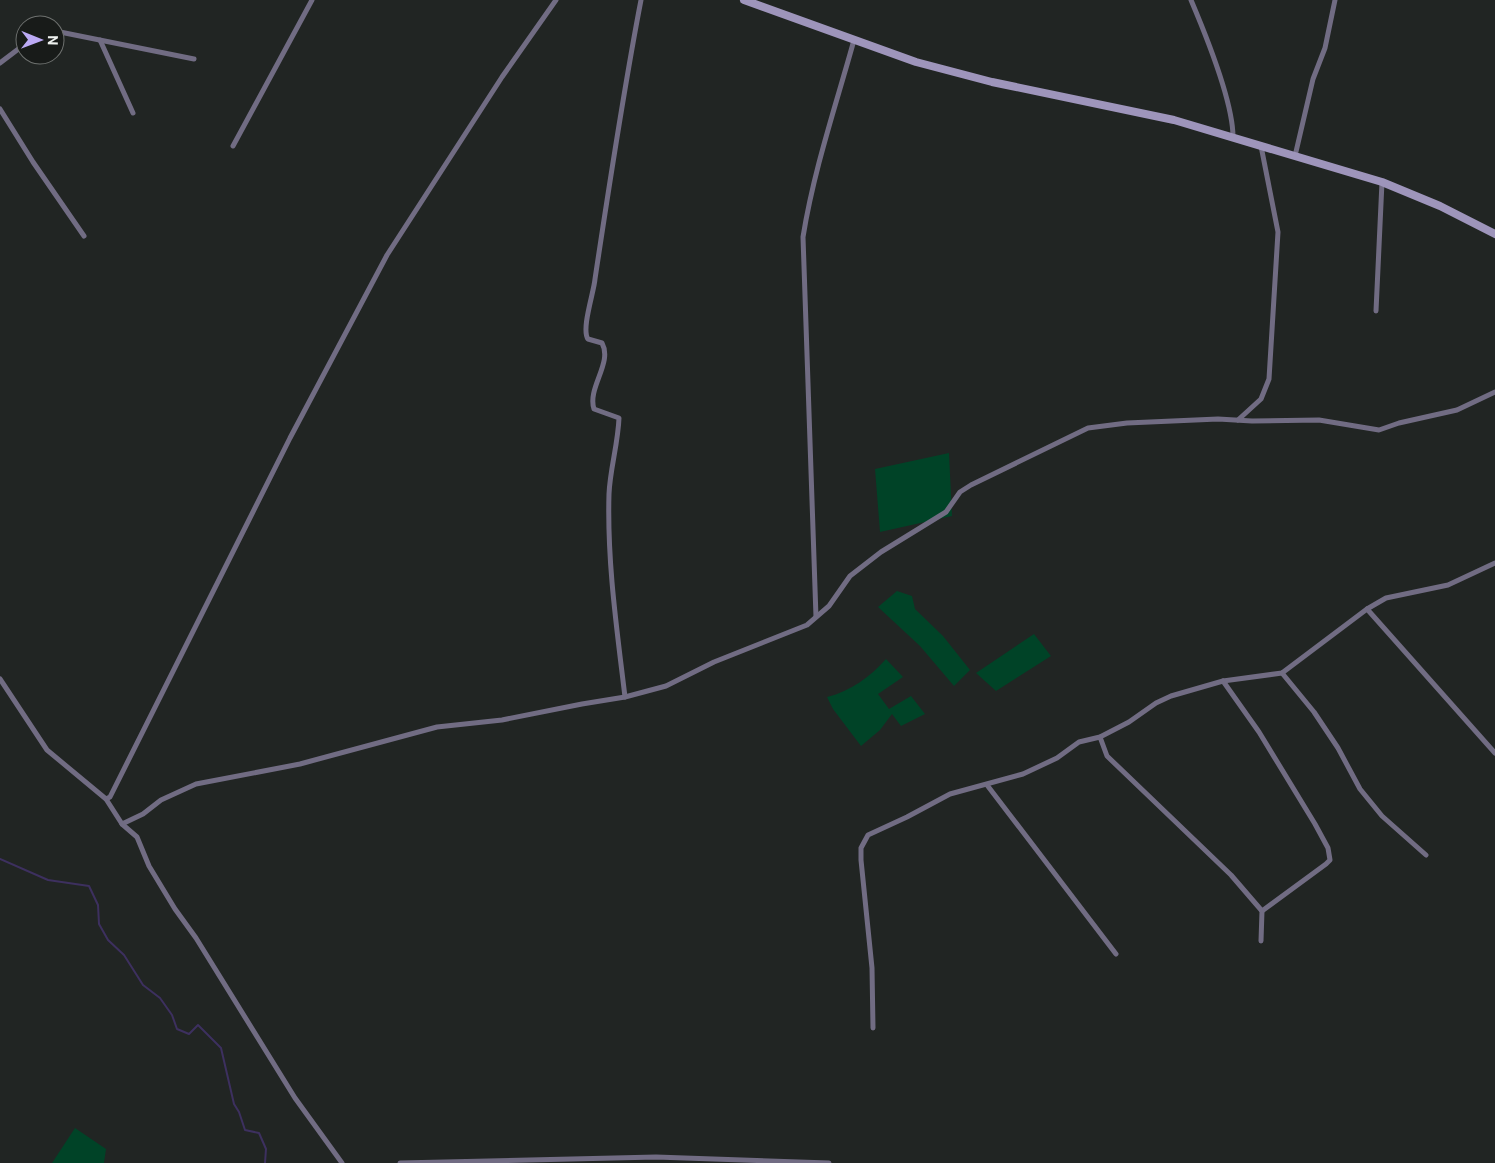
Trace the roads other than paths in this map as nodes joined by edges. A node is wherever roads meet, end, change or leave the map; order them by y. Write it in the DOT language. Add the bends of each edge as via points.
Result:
graph roads {
  1 [pos="312,0"];
  2 [pos="556,0"];
  3 [pos="641,0"];
  4 [pos="744,0"];
  5 [pos="1191,0"];
  6 [pos="1335,0"];
  7 [pos="65,33"];
  8 [pos="100,40"];
  9 [pos="854,40"];
  10 [pos="15,52"];
  11 [pos="194,59"];
  12 [pos="0,64"];
  13 [pos="0,109"];
  14 [pos="133,113"];
  15 [pos="1233,138"];
  16 [pos="233,146"];
  17 [pos="1261,146"];
  18 [pos="1295,156"];
  19 [pos="1382,182"];
  20 [pos="1495,234"];
  21 [pos="84,236"];
  22 [pos="1376,311"];
  23 [pos="1495,392"];
  24 [pos="1238,420"];
  25 [pos="1495,563"];
  26 [pos="1367,609"];
  27 [pos="816,617"];
  28 [pos="1282,673"];
  29 [pos="0,679"];
  30 [pos="1224,681"];
  31 [pos="625,698"];
  32 [pos="1100,737"];
  33 [pos="1495,753"];
  34 [pos="987,785"];
  35 [pos="106,799"];
  36 [pos="122,824"];
  37 [pos="1426,856"];
  38 [pos="1262,911"];
  39 [pos="1261,942"];
  40 [pos="1116,954"];
  41 [pos="873,1028"];
  42 [pos="342,1163"];
  43 [pos="400,1163"];
  44 [pos="829,1163"];
  1 -- 16 [label="street"];
  2 -- 35 [label="street" via="502,77 387,256 286,447 110,797"];
  3 -- 31 [label="street" via="585,332 588,339 602,343 604,348 603,364 594,391 594,409 619,418 609,492 609,536"];
  4 -- 9 [label="street"];
  5 -- 15 [label="street" via="1224,95"];
  6 -- 18 [label="street"];
  7 -- 8 [label="street"];
  8 -- 11 [label="street"];
  8 -- 14 [label="street"];
  9 -- 15 [label="street" via="951,72 1140,112"];
  9 -- 27 [label="street" via="809,198 803,236"];
  10 -- 12 [label="street"];
  13 -- 21 [label="street"];
  15 -- 17 [label="street"];
  17 -- 18 [label="street"];
  17 -- 24 [label="street" via="1278,232 1269,379 1261,399"];
  18 -- 19 [label="street"];
  19 -- 20 [label="street" via="1432,202"];
  19 -- 22 [label="street"];
  23 -- 24 [label="street" via="1457,410 1399,422 1379,430 1319,420"];
  24 -- 27 [label="street" via="1127,423 1088,428 1062,438 960,492 946,512 881,552 850,576 829,606"];
  25 -- 26 [label="street" via="1448,585 1386,598"];
  26 -- 28 [label="street"];
  26 -- 33 [label="street"];
  27 -- 31 [label="street" via="807,625 666,686"];
  28 -- 30 [label="street"];
  28 -- 37 [label="street" via="1338,748 1360,789 1382,816"];
  29 -- 35 [label="street" via="47,750"];
  30 -- 32 [label="street" via="1156,703"];
  30 -- 38 [label="street" via="1301,800 1326,844 1330,860"];
  31 -- 36 [label="street" via="502,720 437,727 300,764 196,784"];
  32 -- 34 [label="street" via="1079,742 1023,774"];
  32 -- 38 [label="street" via="1108,756 1231,875"];
  34 -- 40 [label="street"];
  34 -- 41 [label="street" via="964,788 950,794 868,835 861,848 872,968"];
  35 -- 36 [label="street"];
  36 -- 42 [label="street" via="137,837 149,866 175,909 295,1098"];
  38 -- 39 [label="street"];
  43 -- 44 [label="street" via="656,1157"];
}
